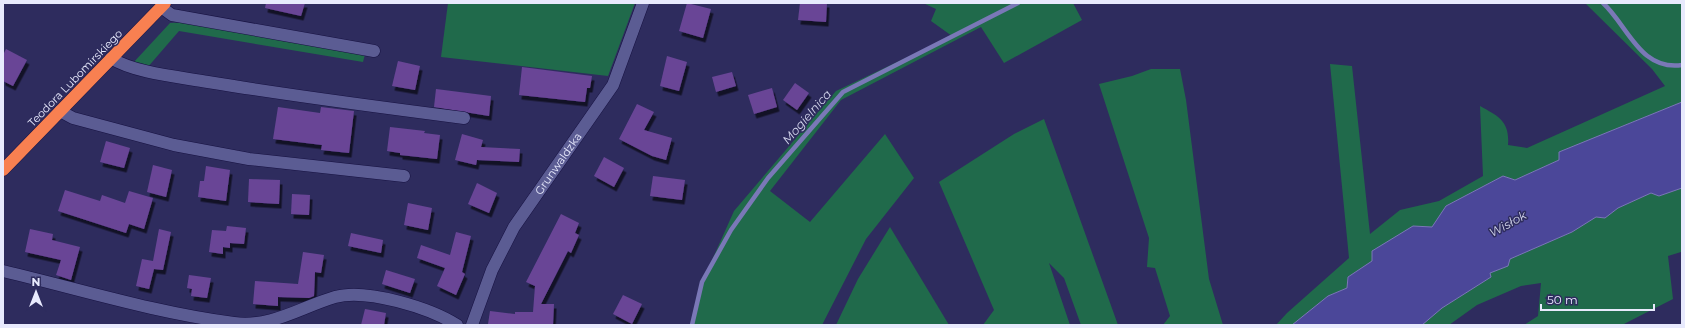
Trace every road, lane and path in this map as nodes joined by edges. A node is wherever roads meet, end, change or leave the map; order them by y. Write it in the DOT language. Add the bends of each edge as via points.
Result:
graph roads {
  1 [pos="643,3"];
  2 [pos="163,5"];
  3 [pos="374,51"];
  4 [pos="111,58"];
  5 [pos="60,112"];
  6 [pos="464,118"];
  7 [pos="3,170"];
  8 [pos="404,176"];
  9 [pos="3,271"];
  10 [pos="255,324"];
  11 [pos="457,325"];
  12 [pos="472,325"];
  1 -- 12 [label="street, Grunwaldzka" via="613,85 514,227 492,270"];
  2 -- 3 [label="street" via="172,15"];
  2 -- 4 [label="highway, Teodora Lubomirskiego"];
  4 -- 5 [label="highway, Teodora Lubomirskiego"];
  4 -- 6 [label="street" via="123,66 181,78 289,96"];
  5 -- 7 [label="highway, Teodora Lubomirskiego"];
  5 -- 8 [label="street" via="73,118 174,145 256,160"];
  9 -- 10 [label="street" via="157,308 234,323"];
  10 -- 11 [label="street" via="336,297 354,294 374,296 424,309"];
}
